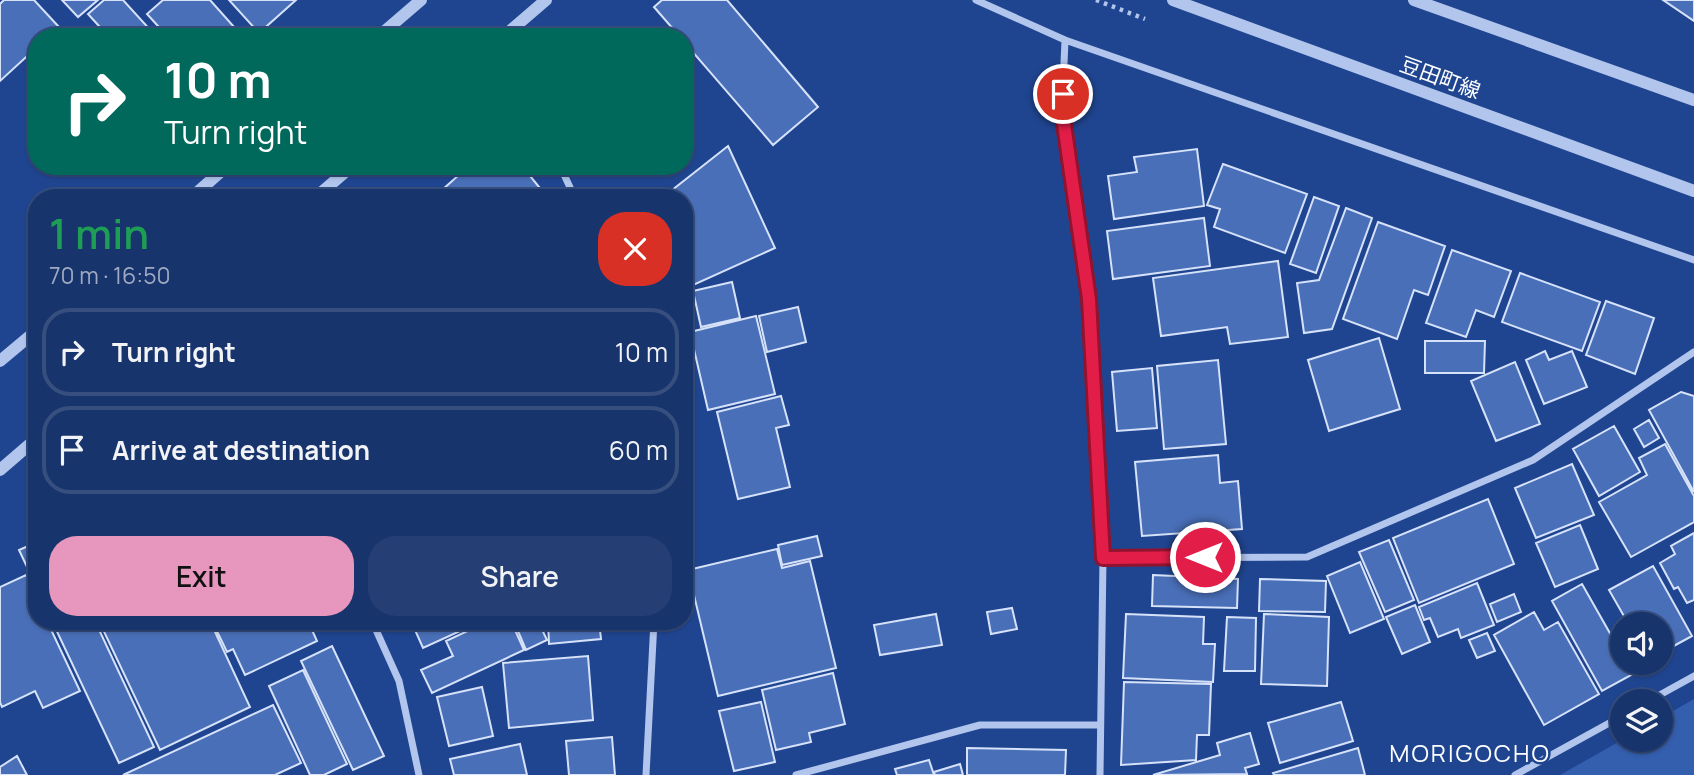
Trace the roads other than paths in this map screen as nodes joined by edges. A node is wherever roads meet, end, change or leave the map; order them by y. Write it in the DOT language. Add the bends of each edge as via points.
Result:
graph roads {
  1 [pos="421,0"];
  2 [pos="546,0"];
  3 [pos="976,0"];
  4 [pos="1173,0"];
  5 [pos="1414,0"];
  6 [pos="388,28"];
  7 [pos="513,28"];
  8 [pos="1065,40"];
  9 [pos="1694,100"];
  10 [pos="217,175"];
  11 [pos="342,175"];
  12 [pos="201,189"];
  13 [pos="325,189"];
  14 [pos="1694,191"];
  15 [pos="1694,260"];
  16 [pos="28,338"];
  17 [pos="1694,352"];
  18 [pos="0,361"];
  19 [pos="28,446"];
  20 [pos="0,470"];
  21 [pos="1103,558"];
  22 [pos="376,630"];
  23 [pos="654,630"];
  24 [pos="1694,676"];
  25 [pos="1670,689"];
  26 [pos="1610,723"];
  27 [pos="1100,725"];
  28 [pos="419,775"];
  29 [pos="646,775"];
  30 [pos="796,775"];
  31 [pos="1100,775"];
  32 [pos="1516,775"];
  1 -- 6 [label="street"];
  2 -- 7 [label="street"];
  3 -- 8 [label="street"];
  4 -- 14 [label="street, 豆田町線"];
  5 -- 9 [label="street"];
  8 -- 15 [label="street"];
  8 -- 21 [label="street" via="1062,110 1089,299"];
  10 -- 12 [label="street"];
  11 -- 13 [label="street"];
  16 -- 18 [label="street"];
  17 -- 21 [label="street" via="1533,460 1307,557"];
  19 -- 20 [label="street"];
  21 -- 27 [label="street"];
  22 -- 28 [label="street" via="399,681"];
  23 -- 29 [label="street"];
  24 -- 25 [label="street"];
  26 -- 32 [label="street"];
  27 -- 30 [label="street" via="980,725"];
  27 -- 31 [label="street"];
}
